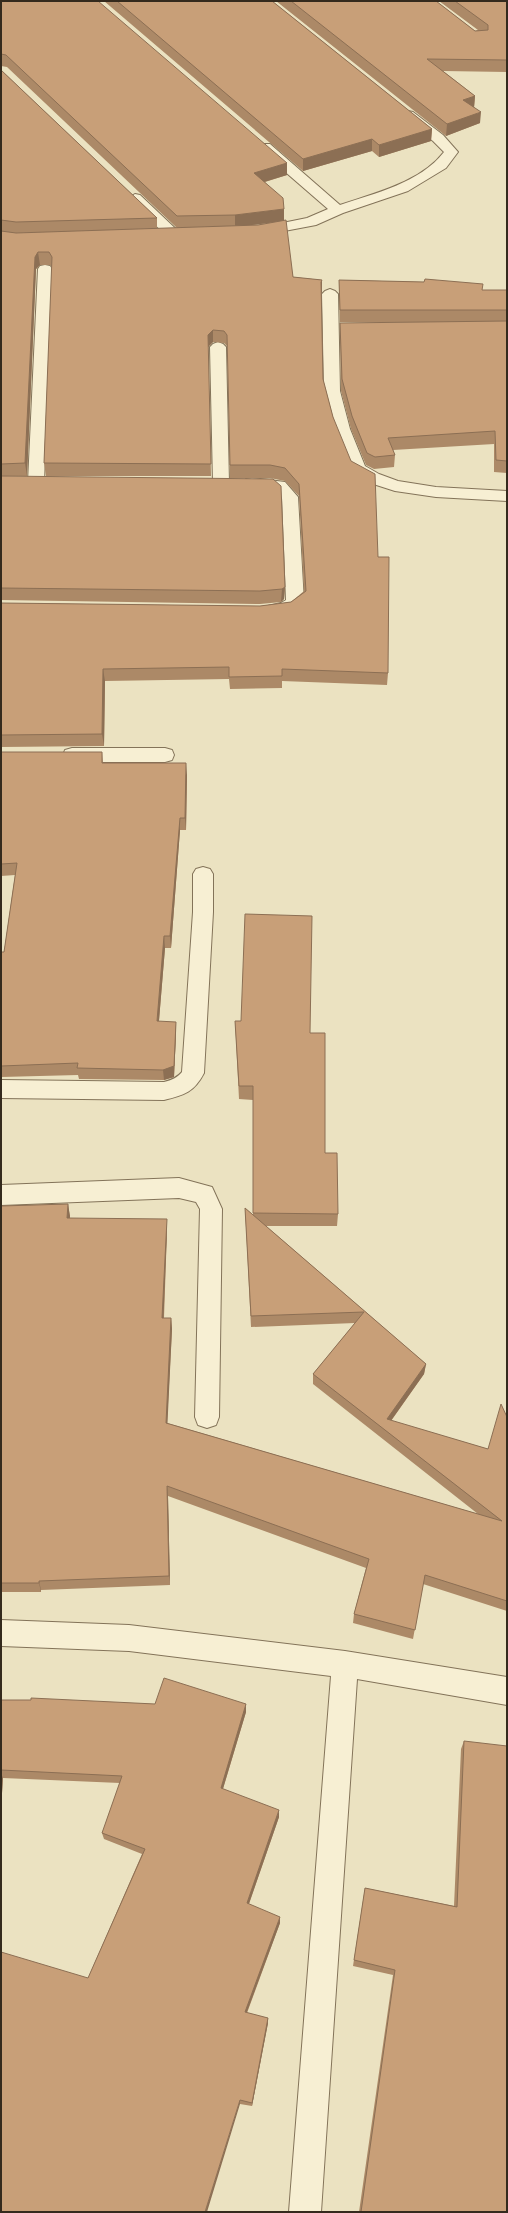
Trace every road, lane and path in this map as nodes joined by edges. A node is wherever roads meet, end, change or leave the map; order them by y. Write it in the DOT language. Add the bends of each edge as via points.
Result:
graph roads {
  1 [pos="396,105"];
  2 [pos="254,138"];
  3 [pos="128,191"];
  4 [pos="338,210"];
  5 [pos="242,232"];
  6 [pos="189,234"];
  7 [pos="174,235"];
  8 [pos="150,236"];
  9 [pos="45,268"];
  10 [pos="330,294"];
  11 [pos="218,347"];
  12 [pos="37,482"];
  13 [pos="507,496"];
  14 [pos="252,611"];
  15 [pos="56,755"];
  16 [pos="165,755"];
  17 [pos="203,874"];
  18 [pos="1,1089"];
  19 [pos="1,1195"];
  20 [pos="207,1417"];
  21 [pos="1,1633"];
  22 [pos="345,1664"];
  23 [pos="507,1691"];
  24 [pos="306,2212"];
  1 -- 4 [label="street" via="438,138 451,152 442,165 403,188"];
  2 -- 4 [label="street"];
  3 -- 7 [label="street"];
  4 -- 5 [label="street" via="311,222 258,232"];
  6 -- 7 [label="street"];
  7 -- 8 [label="street"];
  9 -- 12 [label="street"];
  10 -- 13 [label="street" via="338,329 332,391 342,429 358,469 395,486 436,492"];
  11 -- 14 [label="street" via="213,483 270,484 279,486 290,496 294,602 286,608"];
  15 -- 16 [label="street"];
  17 -- 18 [label="street" via="193,1073 189,1081 179,1088 164,1091"];
  19 -- 20 [label="street" via="179,1188 204,1194 211,1209"];
  21 -- 22 [label="street" via="129,1638"];
  22 -- 23 [label="street"];
  22 -- 24 [label="street"];
}
